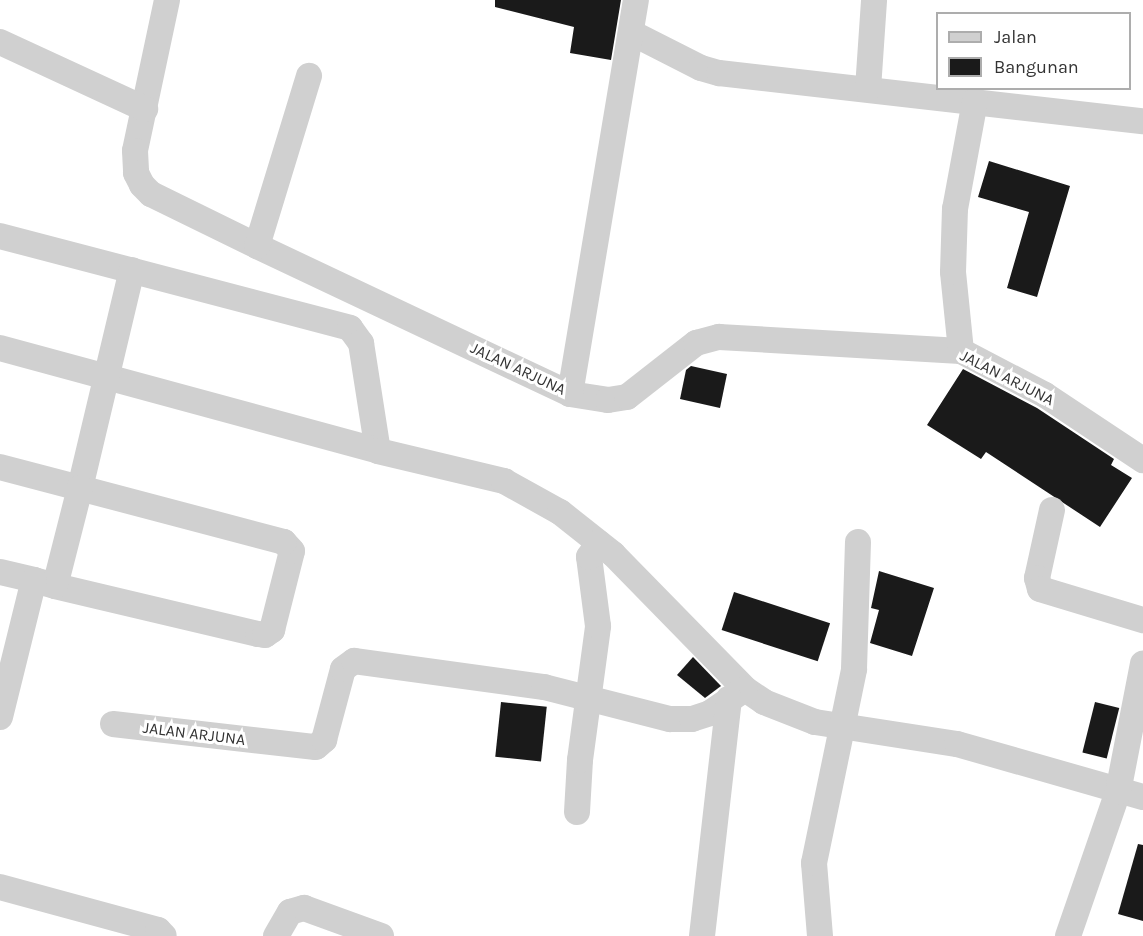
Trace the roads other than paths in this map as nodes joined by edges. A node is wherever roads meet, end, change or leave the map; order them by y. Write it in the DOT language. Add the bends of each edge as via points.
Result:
graph roads {
  1 [pos="167,0"];
  2 [pos="636,0"];
  3 [pos="874,0"];
  4 [pos="632,33"];
  5 [pos="0,42"];
  6 [pos="309,76"];
  7 [pos="868,88"];
  8 [pos="975,101"];
  9 [pos="145,109"];
  10 [pos="1143,121"];
  11 [pos="0,236"];
  12 [pos="257,246"];
  13 [pos="132,270"];
  14 [pos="0,348"];
  15 [pos="961,351"];
  16 [pos="106,379"];
  17 [pos="570,394"];
  18 [pos="378,451"];
  19 [pos="1143,460"];
  20 [pos="0,467"];
  21 [pos="80,488"];
  22 [pos="1052,510"];
  23 [pos="858,542"];
  24 [pos="598,543"];
  25 [pos="0,572"];
  26 [pos="45,583"];
  27 [pos="1143,620"];
  28 [pos="1143,663"];
  29 [pos="5,674"];
  30 [pos="737,694"];
  31 [pos="588,696"];
  32 [pos="0,717"];
  33 [pos="113,724"];
  34 [pos="844,728"];
  35 [pos="1118,792"];
  36 [pos="1143,797"];
  37 [pos="577,812"];
  38 [pos="0,887"];
  39 [pos="164,936"];
  40 [pos="276,936"];
  41 [pos="381,936"];
  42 [pos="702,936"];
  43 [pos="820,936"];
  44 [pos="1068,936"];
  1 -- 9 [label="street, JALAN ARJUNA"];
  2 -- 4 [label="street"];
  3 -- 7 [label="street"];
  4 -- 7 [label="street" via="710,72"];
  4 -- 17 [label="street"];
  5 -- 9 [label="street"];
  6 -- 12 [label="street"];
  7 -- 8 [label="street"];
  8 -- 10 [label="street"];
  8 -- 15 [label="street" via="955,209 953,272"];
  9 -- 12 [label="street, JALAN ARJUNA" via="135,151 136,173 142,185 151,194"];
  11 -- 13 [label="street"];
  12 -- 17 [label="street, JALAN ARJUNA"];
  13 -- 16 [label="street"];
  13 -- 18 [label="street" via="356,332"];
  14 -- 16 [label="street"];
  15 -- 17 [label="street, JALAN ARJUNA" via="718,337 696,343 627,397 608,400"];
  15 -- 19 [label="street, JALAN ARJUNA" via="1045,396"];
  16 -- 18 [label="street"];
  16 -- 21 [label="street"];
  18 -- 24 [label="street" via="504,481 528,491"];
  20 -- 21 [label="street"];
  21 -- 26 [label="street"];
  21 -- 26 [label="street" via="284,542 292,557 272,630 265,635"];
  22 -- 27 [label="street" via="1037,578 1041,589"];
  23 -- 34 [label="street" via="858,636"];
  24 -- 30 [label="street"];
  24 -- 31 [label="street" via="589,557 598,626"];
  25 -- 26 [label="street"];
  26 -- 29 [label="street"];
  28 -- 35 [label="street"];
  29 -- 32 [label="street"];
  30 -- 31 [label="street, JALAN ARJUNA" via="710,713 682,719 658,717"];
  30 -- 34 [label="street"];
  30 -- 42 [label="street"];
  31 -- 33 [label="street, JALAN ARJUNA" via="354,661 343,669 324,740 316,747"];
  31 -- 37 [label="street"];
  34 -- 35 [label="street" via="957,744"];
  34 -- 43 [label="street" via="814,863"];
  35 -- 36 [label="street"];
  35 -- 44 [label="street"];
  38 -- 39 [label="street" via="158,930"];
  40 -- 41 [label="street" via="290,912 304,908"];
}
